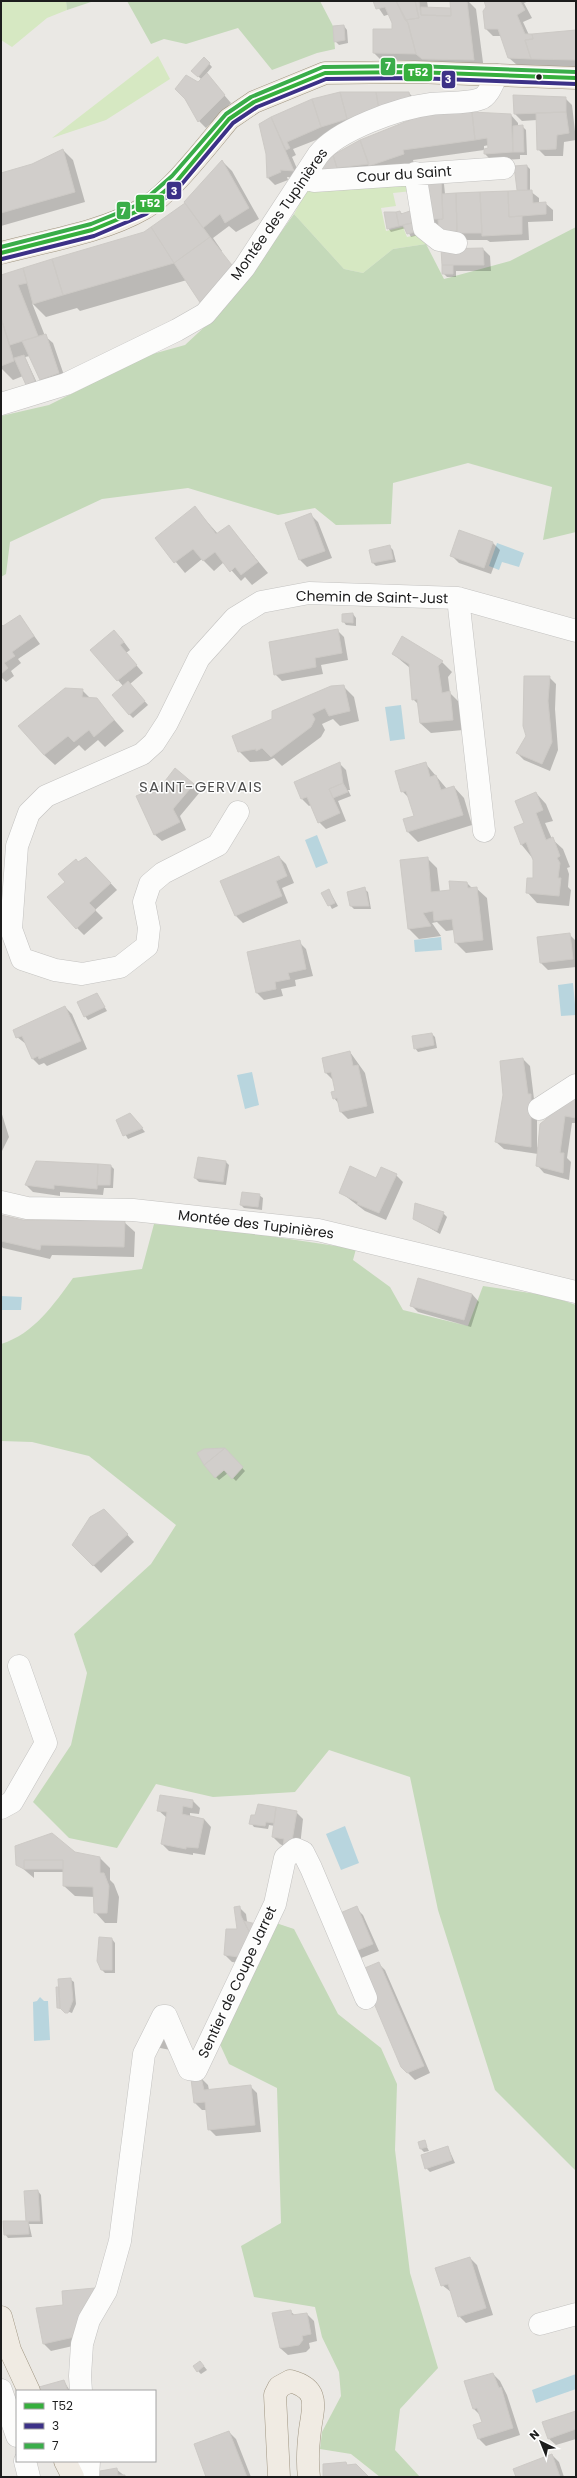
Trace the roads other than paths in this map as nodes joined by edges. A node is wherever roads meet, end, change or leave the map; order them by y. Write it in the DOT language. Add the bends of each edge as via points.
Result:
graph roads {
  1 [pos="497,75"];
  2 [pos="576,78"];
  3 [pos="504,168"];
  4 [pos="415,173"];
  5 [pos="304,177"];
  6 [pos="456,243"];
  7 [pos="1,253"];
  8 [pos="1,404"];
  9 [pos="458,598"];
  10 [pos="576,631"];
  11 [pos="238,812"];
  12 [pos="484,831"];
  13 [pos="576,1085"];
  14 [pos="540,1109"];
  15 [pos="1,1202"];
  16 [pos="576,1292"];
  17 [pos="18,1666"];
  18 [pos="1,1808"];
  19 [pos="366,1998"];
  20 [pos="576,2314"];
  21 [pos="1,2317"];
  22 [pos="540,2324"];
  23 [pos="1,2390"];
  24 [pos="28,2390"];
  25 [pos="81,2390"];
  26 [pos="16,2433"];
  27 [pos="25,2462"];
  28 [pos="66,2462"];
  29 [pos="89,2462"];
  30 [pos="29,2477"];
  31 [pos="73,2477"];
  32 [pos="88,2477"];
  33 [pos="279,2477"];
  34 [pos="309,2477"];
  1 -- 2 [label="main road"];
  1 -- 5 [label="street, Montée des Tupinières" via="481,99 429,104 342,134 324,147"];
  1 -- 7 [label="main road" via="338,72 311,77 241,110 229,119 158,198 143,209 99,227"];
  3 -- 4 [label="street, Cour du Saint"];
  4 -- 5 [label="street, Cour du Saint" via="314,181"];
  4 -- 6 [label="street" via="424,228 439,240"];
  5 -- 8 [label="street, Montée des Tupinières" via="244,268 205,314 66,384"];
  9 -- 10 [label="street, Chemin de Saint-Just"];
  9 -- 11 [label="street, Chemin de Saint-Just" via="310,593 261,602 235,618 200,658 154,743 142,754 46,796 29,813 17,846 11,929 22,959 56,970 82,974 120,967 147,946 149,928 144,902 150,884 164,872 218,845"];
  9 -- 12 [label="street"];
  13 -- 14 [label="street"];
  15 -- 16 [label="street, Montée des Tupinières" via="27,1208 133,1210 318,1230"];
  17 -- 18 [label="street" via="46,1743 12,1802"];
  19 -- 25 [label="street, Sentier de Coupe Jarret" via="311,1868 303,1852 296,1849 284,1858 275,1904 196,2070 189,2069 166,2016 163,2016 156,2027 144,2054 133,2122 120,2241 106,2291 89,2320 82,2344"];
  20 -- 22 [label="street"];
  21 -- 24 [label="main road" via="10,2350"];
  23 -- 26 [label="street"];
  27 -- 30 [label="street"];
  28 -- 31 [label="main road"];
  29 -- 32 [label="street"];
  33 -- 34 [label="main road" via="275,2395 280,2387 290,2381 299,2383 309,2391 314,2401 315,2413 309,2440"];
}
